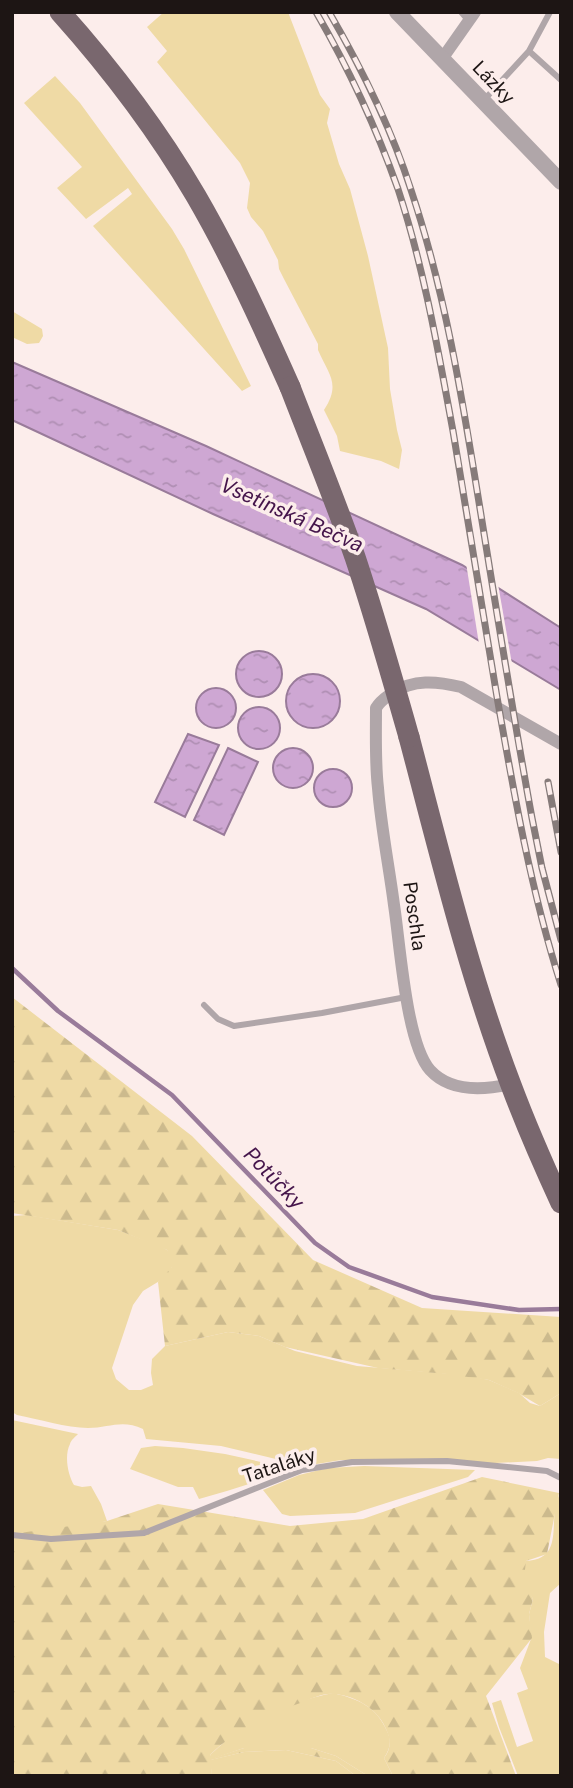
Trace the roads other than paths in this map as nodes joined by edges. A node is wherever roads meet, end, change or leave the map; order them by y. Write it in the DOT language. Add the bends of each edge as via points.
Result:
graph roads {
  1 [pos="60,12"];
  2 [pos="397,12"];
  3 [pos="550,12"];
  4 [pos="468,15"];
  5 [pos="529,51"];
  6 [pos="442,59"];
  7 [pos="561,80"];
  8 [pos="484,101"];
  9 [pos="561,182"];
  10 [pos="561,744"];
  11 [pos="407,997"];
  12 [pos="204,1005"];
  13 [pos="510,1084"];
  14 [pos="561,1203"];
  15 [pos="561,1478"];
  16 [pos="12,1535"];
  1 -- 13 [label="main road, bridge" via="136,106 195,195 245,288 290,387 355,558 476,982"];
  2 -- 6 [label="street, Lázky"];
  3 -- 5 [label="lane"];
  4 -- 6 [label="street"];
  5 -- 7 [label="lane"];
  5 -- 8 [label="lane"];
  6 -- 8 [label="street, Lázky"];
  8 -- 9 [label="street, Lázky"];
  10 -- 11 [label="street, Poschla" via="461,687 418,682 380,701 376,708 377,787"];
  11 -- 12 [label="lane" via="233,1026"];
  11 -- 13 [label="street, Poschla" via="418,1049 436,1077 468,1087"];
  13 -- 14 [label="main road"];
  15 -- 16 [label="lane, Tataláky" via="547,1471 447,1461 352,1462 302,1470 144,1533 51,1539"];
}
